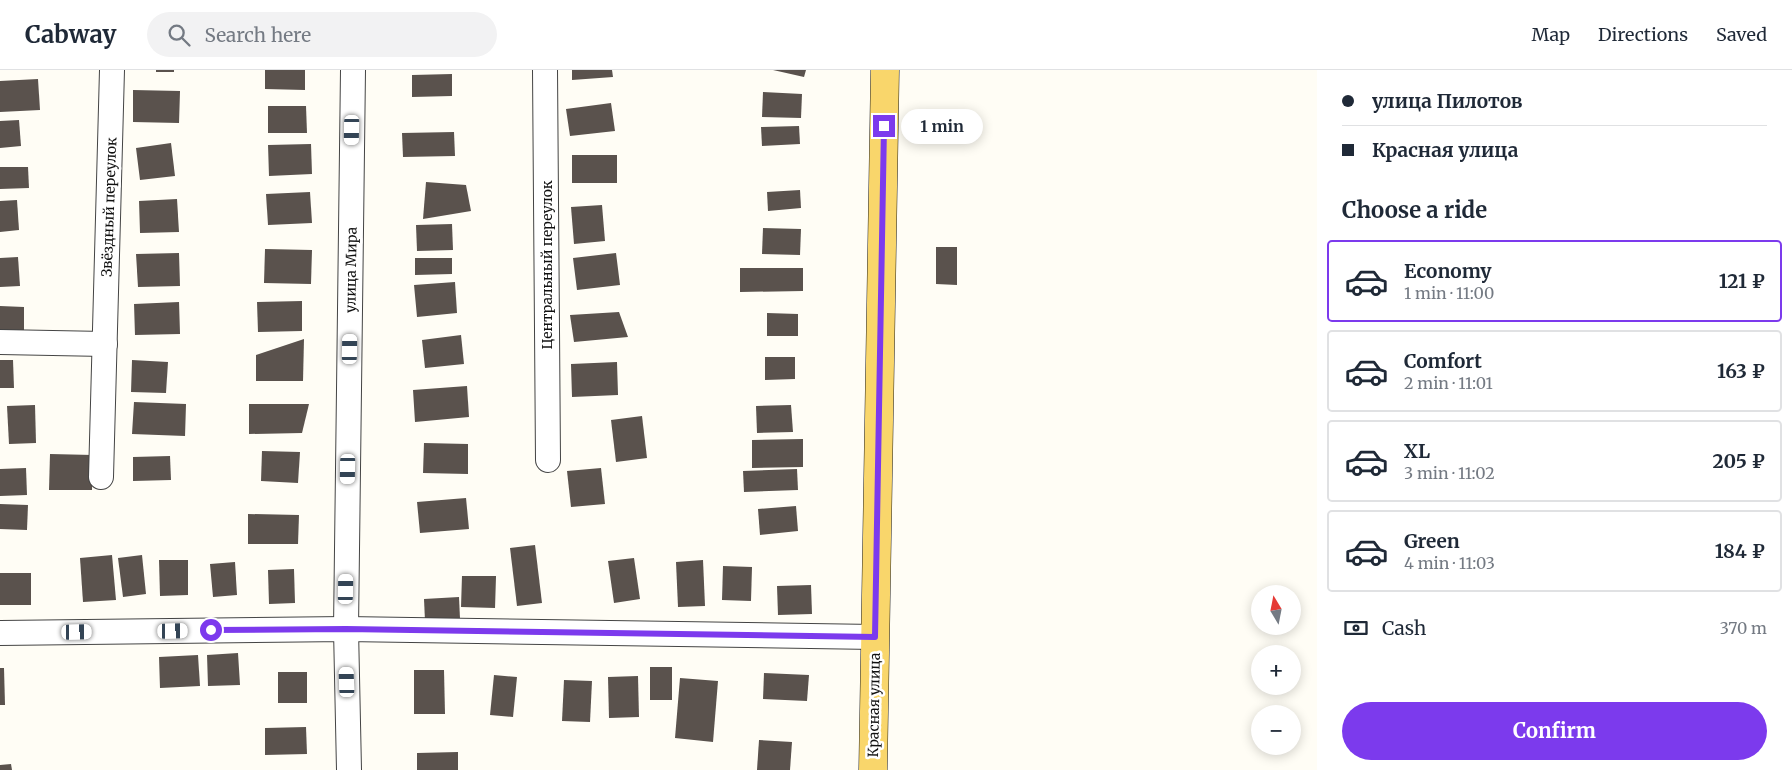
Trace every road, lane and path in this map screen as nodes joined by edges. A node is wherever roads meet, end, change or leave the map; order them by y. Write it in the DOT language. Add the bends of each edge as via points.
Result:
graph roads {
  1 [pos="112,70"];
  2 [pos="353,70"];
  3 [pos="545,70"];
  4 [pos="885,70"];
  5 [pos="0,342"];
  6 [pos="105,344"];
  7 [pos="548,460"];
  8 [pos="102,477"];
  9 [pos="346,629"];
  10 [pos="0,633"];
  11 [pos="875,637"];
  12 [pos="349,770"];
  13 [pos="873,770"];
  1 -- 6 [label="street, Звёздный переулок"];
  2 -- 9 [label="street, улица Мира"];
  3 -- 7 [label="street, Центральный переулок"];
  4 -- 11 [label="main road, Красная улица"];
  5 -- 6 [label="street"];
  6 -- 8 [label="street, Звёздный переулок"];
  9 -- 10 [label="street"];
  9 -- 11 [label="street"];
  9 -- 12 [label="street, улица Мира"];
  11 -- 13 [label="main road, Красная улица"];
}
